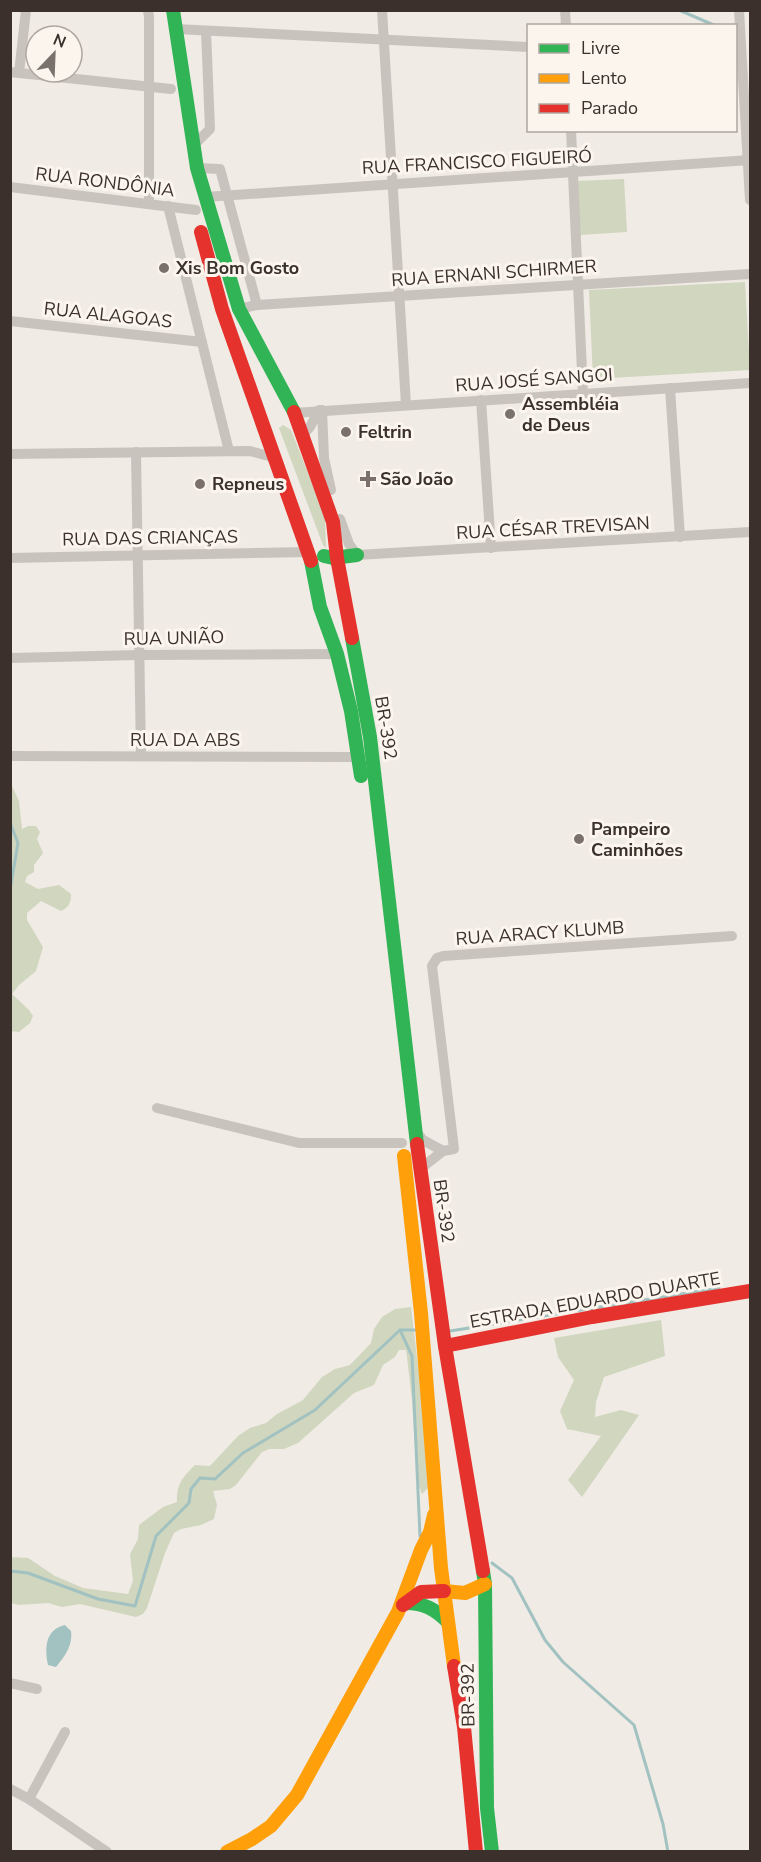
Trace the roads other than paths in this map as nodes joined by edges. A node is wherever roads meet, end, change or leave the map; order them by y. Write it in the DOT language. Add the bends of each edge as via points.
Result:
graph roads {
  1 [pos="26,10"];
  2 [pos="148,10"];
  3 [pos="161,10"];
  4 [pos="173,10"];
  5 [pos="382,10"];
  6 [pos="739,10"];
  7 [pos="176,29"];
  8 [pos="206,31"];
  9 [pos="383,38"];
  10 [pos="527,46"];
  11 [pos="742,55"];
  12 [pos="15,72"];
  13 [pos="150,87"];
  14 [pos="171,95"];
  15 [pos="176,121"];
  16 [pos="571,132"];
  17 [pos="193,146"];
  18 [pos="749,160"];
  19 [pos="197,168"];
  20 [pos="573,173"];
  21 [pos="392,183"];
  22 [pos="10,187"];
  23 [pos="227,195"];
  24 [pos="205,197"];
  25 [pos="750,200"];
  26 [pos="148,203"];
  27 [pos="168,206"];
  28 [pos="196,210"];
  29 [pos="750,274"];
  30 [pos="580,284"];
  31 [pos="399,295"];
  32 [pos="257,305"];
  33 [pos="239,309"];
  34 [pos="10,321"];
  35 [pos="202,342"];
  36 [pos="750,383"];
  37 [pos="670,388"];
  38 [pos="584,393"];
  39 [pos="481,400"];
  40 [pos="406,405"];
  41 [pos="320,410"];
  42 [pos="280,421"];
  43 [pos="302,436"];
  44 [pos="229,451"];
  45 [pos="250,451"];
  46 [pos="135,452"];
  47 [pos="10,454"];
  48 [pos="278,462"];
  49 [pos="750,532"];
  50 [pos="680,537"];
  51 [pos="336,543"];
  52 [pos="491,548"];
  53 [pos="330,553"];
  54 [pos="138,556"];
  55 [pos="10,558"];
  56 [pos="337,654"];
  57 [pos="139,655"];
  58 [pos="10,658"];
  59 [pos="10,756"];
  60 [pos="141,756"];
  61 [pos="358,757"];
  62 [pos="732,936"];
  63 [pos="157,1108"];
  64 [pos="399,1110"];
  65 [pos="406,1136"];
  66 [pos="449,1150"];
  67 [pos="420,1169"];
  68 [pos="750,1291"];
  69 [pos="445,1346"];
  70 [pos="466,1469"];
  71 [pos="434,1474"];
  72 [pos="436,1509"];
  73 [pos="484,1584"];
  74 [pos="444,1591"];
  75 [pos="403,1605"];
  76 [pos="448,1622"];
  77 [pos="10,1683"];
  78 [pos="37,1689"];
  79 [pos="65,1732"];
  80 [pos="10,1788"];
  81 [pos="29,1799"];
  82 [pos="107,1851"];
  83 [pos="227,1851"];
  84 [pos="476,1851"];
  85 [pos="492,1851"];
  1 -- 12 [label="street"];
  2 -- 13 [label="street"];
  3 -- 14 [label="main road"];
  4 -- 7 [label="main road, BR-392"];
  5 -- 9 [label="street"];
  6 -- 11 [label="street"];
  7 -- 8 [label="street"];
  7 -- 17 [label="main road, BR-392"];
  8 -- 9 [label="street"];
  8 -- 17 [label="street" via="210,129"];
  9 -- 10 [label="street"];
  9 -- 21 [label="street"];
  11 -- 18 [label="street"];
  12 -- 13 [label="street"];
  13 -- 14 [label="street"];
  13 -- 26 [label="street"];
  15 -- 28 [label="main road, BR-392"];
  16 -- 20 [label="street"];
  17 -- 19 [label="main road, BR-392"];
  18 -- 20 [label="street, RUA FRANCISCO FIGUEIRÓ"];
  18 -- 25 [label="street"];
  19 -- 23 [label="street" via="220,169"];
  19 -- 24 [label="main road, BR-392"];
  20 -- 21 [label="street, RUA FRANCISCO FIGUEIRÓ"];
  20 -- 30 [label="street"];
  21 -- 23 [label="street, RUA FRANCISCO FIGUEIRÓ"];
  21 -- 31 [label="street"];
  22 -- 26 [label="street, RUA RONDÔNIA"];
  23 -- 24 [label="street, RUA FRANCISCO FIGUEIRÓ"];
  23 -- 32 [label="street"];
  24 -- 33 [label="main road, BR-392"];
  26 -- 27 [label="street, RUA RONDÔNIA"];
  27 -- 28 [label="street, RUA RONDÔNIA"];
  27 -- 35 [label="street"];
  28 -- 42 [label="main road, BR-392" via="222,309"];
  29 -- 30 [label="street, RUA ERNANI SCHIRMER"];
  30 -- 31 [label="street, RUA ERNANI SCHIRMER"];
  30 -- 38 [label="street"];
  31 -- 32 [label="street, RUA ERNANI SCHIRMER"];
  31 -- 40 [label="street"];
  32 -- 33 [label="street, RUA ERNANI SCHIRMER"];
  33 -- 42 [label="main road, BR-392"];
  34 -- 35 [label="street, RUA ALAGOAS"];
  35 -- 44 [label="street"];
  36 -- 37 [label="street, RUA JOSÉ SANGOI"];
  37 -- 38 [label="street, RUA JOSÉ SANGOI"];
  37 -- 50 [label="street"];
  38 -- 39 [label="street, RUA JOSÉ SANGOI"];
  39 -- 40 [label="street, RUA JOSÉ SANGOI"];
  39 -- 52 [label="street"];
  40 -- 41 [label="street, RUA JOSÉ SANGOI"];
  41 -- 42 [label="street, RUA JOSÉ SANGOI"];
  41 -- 43 [label="street"];
  41 -- 53 [label="street" via="332,496 349,544"];
  42 -- 43 [label="main road, BR-392"];
  42 -- 45 [label="street"];
  42 -- 48 [label="main road, BR-392"];
  43 -- 51 [label="main road, BR-392" via="333,522"];
  44 -- 45 [label="street"];
  44 -- 46 [label="street"];
  45 -- 48 [label="street"];
  46 -- 47 [label="street"];
  46 -- 54 [label="street"];
  48 -- 53 [label="main road, BR-392"];
  49 -- 50 [label="street, RUA CÉSAR TREVISAN"];
  50 -- 52 [label="street, RUA CÉSAR TREVISAN"];
  51 -- 53 [label="main road, BR-392"];
  51 -- 53 [label="main road"];
  52 -- 53 [label="street, RUA CÉSAR TREVISAN"];
  53 -- 54 [label="street, RUA DAS CRIANÇAS"];
  53 -- 56 [label="main road, BR-392" via="320,607"];
  53 -- 65 [label="main road, BR-392 / BR-392" via="342,577 373,759"];
  54 -- 55 [label="street, RUA DAS CRIANÇAS"];
  54 -- 57 [label="street"];
  56 -- 57 [label="street, RUA UNIÃO"];
  56 -- 61 [label="main road, BR-392"];
  57 -- 58 [label="street, RUA UNIÃO"];
  57 -- 60 [label="street"];
  59 -- 60 [label="street, RUA DA ABS"];
  60 -- 61 [label="street, RUA DA ABS"];
  61 -- 64 [label="main road, BR-392" via="373,855"];
  62 -- 66 [label="street, RUA ARACY KLUMB" via="437,958 432,966"];
  63 -- 65 [label="street" via="299,1143"];
  65 -- 66 [label="street"];
  65 -- 67 [label="main road, BR-392"];
  65 -- 71 [label="main road, BR-392"];
  66 -- 67 [label="street"];
  67 -- 69 [label="main road, BR-392"];
  68 -- 69 [label="main road, ESTRADA EDUARDO DUARTE"];
  69 -- 70 [label="main road, BR-392"];
  70 -- 71 [label="main road" via="449,1463"];
  70 -- 73 [label="main road, BR-392"];
  71 -- 72 [label="main road, BR-392"];
  72 -- 74 [label="main road, BR-392"];
  72 -- 75 [label="main road"];
  73 -- 74 [label="main road" via="468,1593"];
  73 -- 85 [label="main road, BR-392" via="487,1808"];
  74 -- 75 [label="main road" via="417,1592"];
  74 -- 76 [label="main road, BR-392"];
  75 -- 76 [label="main road" via="422,1603"];
  75 -- 83 [label="main road" via="297,1795 271,1826"];
  76 -- 84 [label="main road, BR-392" via="464,1727"];
  77 -- 78 [label="street"];
  79 -- 81 [label="street"];
  80 -- 81 [label="street"];
  81 -- 82 [label="street"];
}
